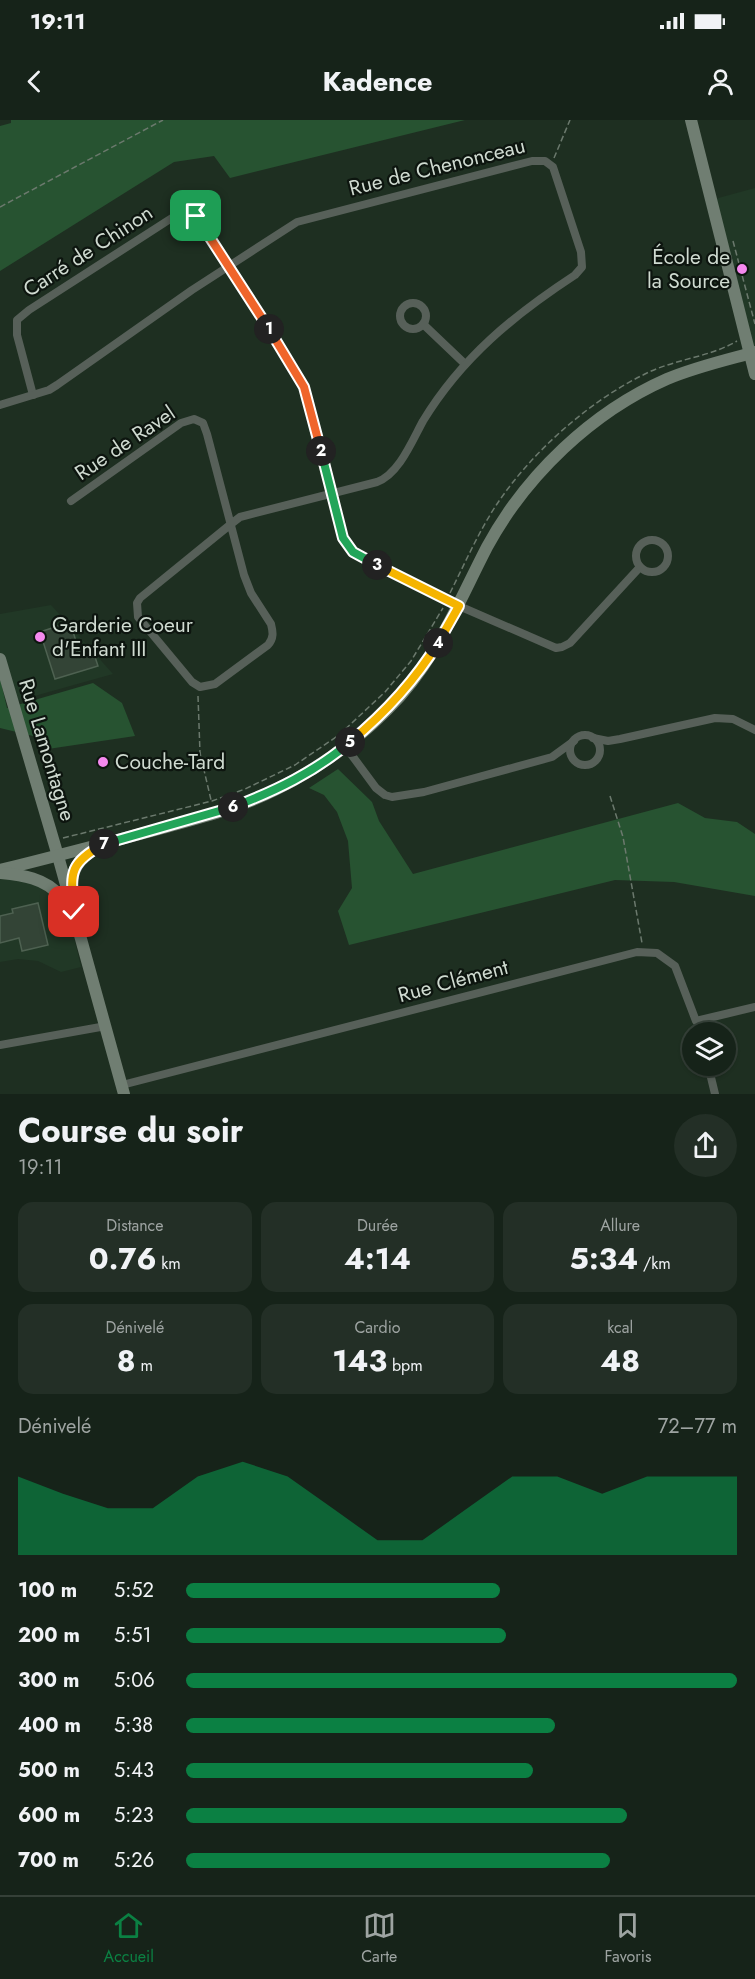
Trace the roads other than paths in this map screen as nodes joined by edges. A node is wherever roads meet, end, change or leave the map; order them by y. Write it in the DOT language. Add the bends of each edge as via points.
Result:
graph roads {
  1 [pos="691,120"];
  2 [pos="230,266"];
  3 [pos="423,324"];
  4 [pos="753,353"];
  5 [pos="465,364"];
  6 [pos="755,374"];
  7 [pos="33,395"];
  8 [pos="0,405"];
  9 [pos="331,495"];
  10 [pos="71,501"];
  11 [pos="231,524"];
  12 [pos="640,567"];
  13 [pos="459,606"];
  14 [pos="0,659"];
  15 [pos="755,730"];
  16 [pos="593,738"];
  17 [pos="620,739"];
  18 [pos="574,741"];
  19 [pos="345,746"];
  20 [pos="600,754"];
  21 [pos="552,757"];
  22 [pos="576,762"];
  23 [pos="105,844"];
  24 [pos="58,856"];
  25 [pos="0,872"];
  26 [pos="74,912"];
  27 [pos="81,940"];
  28 [pos="755,1007"];
  29 [pos="696,1021"];
  30 [pos="106,1026"];
  31 [pos="0,1045"];
  32 [pos="711,1076"];
  33 [pos="123,1090"];
  34 [pos="715,1094"];
  1 -- 4 [label="street"];
  2 -- 5 [label="street, Rue de Chenonceau" via="302,220 532,161 545,161 558,177 582,267 514,317"];
  2 -- 7 [label="street, Rue de Chenonceau" via="57,385"];
  2 -- 7 [label="street, Carré de Chinon" via="198,218 184,212 29,310 17,320 16,327"];
  2 -- 9 [label="street" via="304,387"];
  3 -- 5 [label="street"];
  4 -- 6 [label="street"];
  4 -- 13 [label="street" via="656,384 575,438 512,508"];
  5 -- 9 [label="street, Rue de Chenonceau" via="431,408 391,474"];
  7 -- 8 [label="street, Rue de Chenonceau"];
  9 -- 11 [label="street, Rue de Chenonceau" via="247,515"];
  9 -- 13 [label="street" via="343,538 353,552"];
  10 -- 11 [label="street, Rue de Ravel" via="170,430 194,419 205,427"];
  11 -- 11 [label="street" via="137,603 141,622 200,687 215,684 268,645 273,636 271,624 246,584"];
  12 -- 13 [label="street" via="570,643 560,648"];
  13 -- 19 [label="street" via="407,688"];
  14 -- 24 [label="street, Rue Lamontagne"];
  15 -- 17 [label="street" via="733,719 715,718"];
  16 -- 17 [label="street"];
  16 -- 18 [label="street" via="582,736"];
  16 -- 20 [label="street" via="600,746"];
  17 -- 20 [label="street"];
  18 -- 21 [label="street"];
  18 -- 22 [label="street" via="571,751"];
  19 -- 21 [label="street" via="375,788 392,797"];
  19 -- 23 [label="street" via="304,774 221,812"];
  20 -- 22 [label="street" via="592,764"];
  21 -- 22 [label="street"];
  23 -- 24 [label="street"];
  23 -- 26 [label="street" via="77,864 71,882"];
  24 -- 25 [label="street"];
  24 -- 26 [label="street, Rue Lamontagne"];
  25 -- 27 [label="street" via="28,876 60,896"];
  26 -- 27 [label="street, Rue Lamontagne"];
  27 -- 30 [label="street, Rue Lamontagne"];
  28 -- 29 [label="street"];
  29 -- 33 [label="street, Rue Clément" via="675,966 657,953 637,952"];
  30 -- 31 [label="street"];
  30 -- 33 [label="street, Rue Lamontagne"];
  32 -- 34 [label="street"];
}
